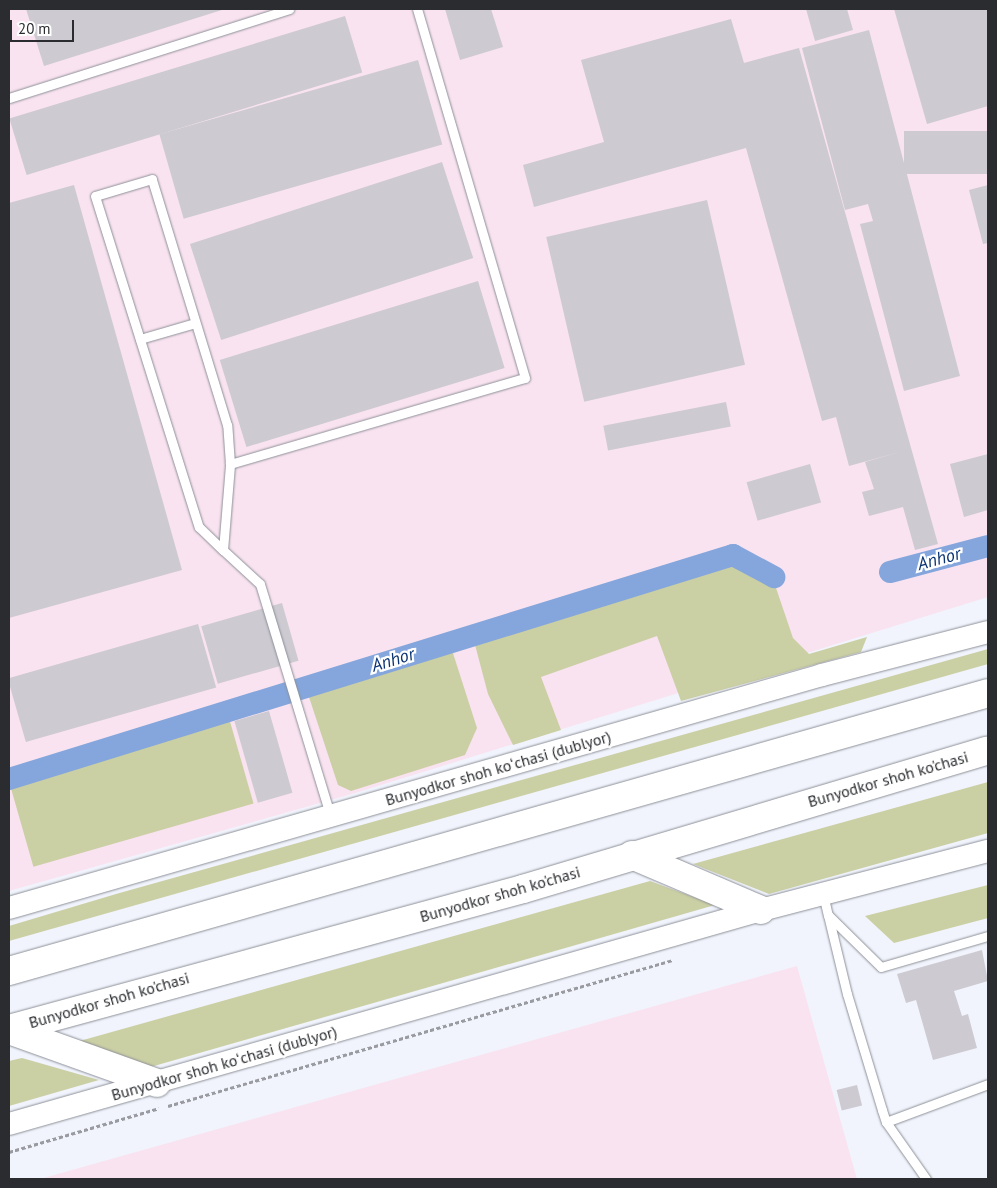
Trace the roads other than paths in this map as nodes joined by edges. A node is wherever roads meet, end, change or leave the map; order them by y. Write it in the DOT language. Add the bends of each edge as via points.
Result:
graph roads {
  1 [pos="289,9"];
  2 [pos="417,9"];
  3 [pos="9,98"];
  4 [pos="195,323"];
  5 [pos="140,339"];
  6 [pos="230,464"];
  7 [pos="223,550"];
  8 [pos="988,632"];
  9 [pos="988,693"];
  10 [pos="988,750"];
  11 [pos="330,816"];
  12 [pos="988,851"];
  13 [pos="632,855"];
  14 [pos="825,905"];
  15 [pos="9,908"];
  16 [pos="761,910"];
  17 [pos="988,936"];
  18 [pos="9,972"];
  19 [pos="9,1030"];
  20 [pos="157,1083"];
  21 [pos="988,1084"];
  22 [pos="886,1122"];
  23 [pos="9,1124"];
  24 [pos="926,1179"];
  1 -- 3 [label="lane"];
  2 -- 6 [label="lane" via="525,378"];
  4 -- 5 [label="lane"];
  4 -- 5 [label="lane" via="152,179 95,196"];
  4 -- 6 [label="lane" via="227,425"];
  5 -- 7 [label="lane" via="198,527"];
  6 -- 7 [label="lane"];
  7 -- 11 [label="lane" via="260,584"];
  8 -- 11 [label="street, Bunyodkor shoh koʻchasi (dublyor)" via="822,675"];
  9 -- 18 [label="main road"];
  10 -- 13 [label="main road, Bunyodkor shoh ko'chasi"];
  11 -- 15 [label="street, Bunyodkor shoh koʻchasi (dublyor)"];
  12 -- 14 [label="street, Bunyodkor shoh koʻchasi (dublyor)"];
  13 -- 16 [label="main road"];
  13 -- 19 [label="main road, Bunyodkor shoh ko'chasi" via="523,889"];
  14 -- 16 [label="street, Bunyodkor shoh koʻchasi (dublyor)"];
  14 -- 17 [label="lane" via="881,967"];
  14 -- 22 [label="lane" via="847,994"];
  16 -- 20 [label="street, Bunyodkor shoh koʻchasi (dublyor)"];
  19 -- 20 [label="main road"];
  20 -- 23 [label="street, Bunyodkor shoh koʻchasi (dublyor)"];
  21 -- 22 [label="lane"];
  22 -- 24 [label="lane"];
}
